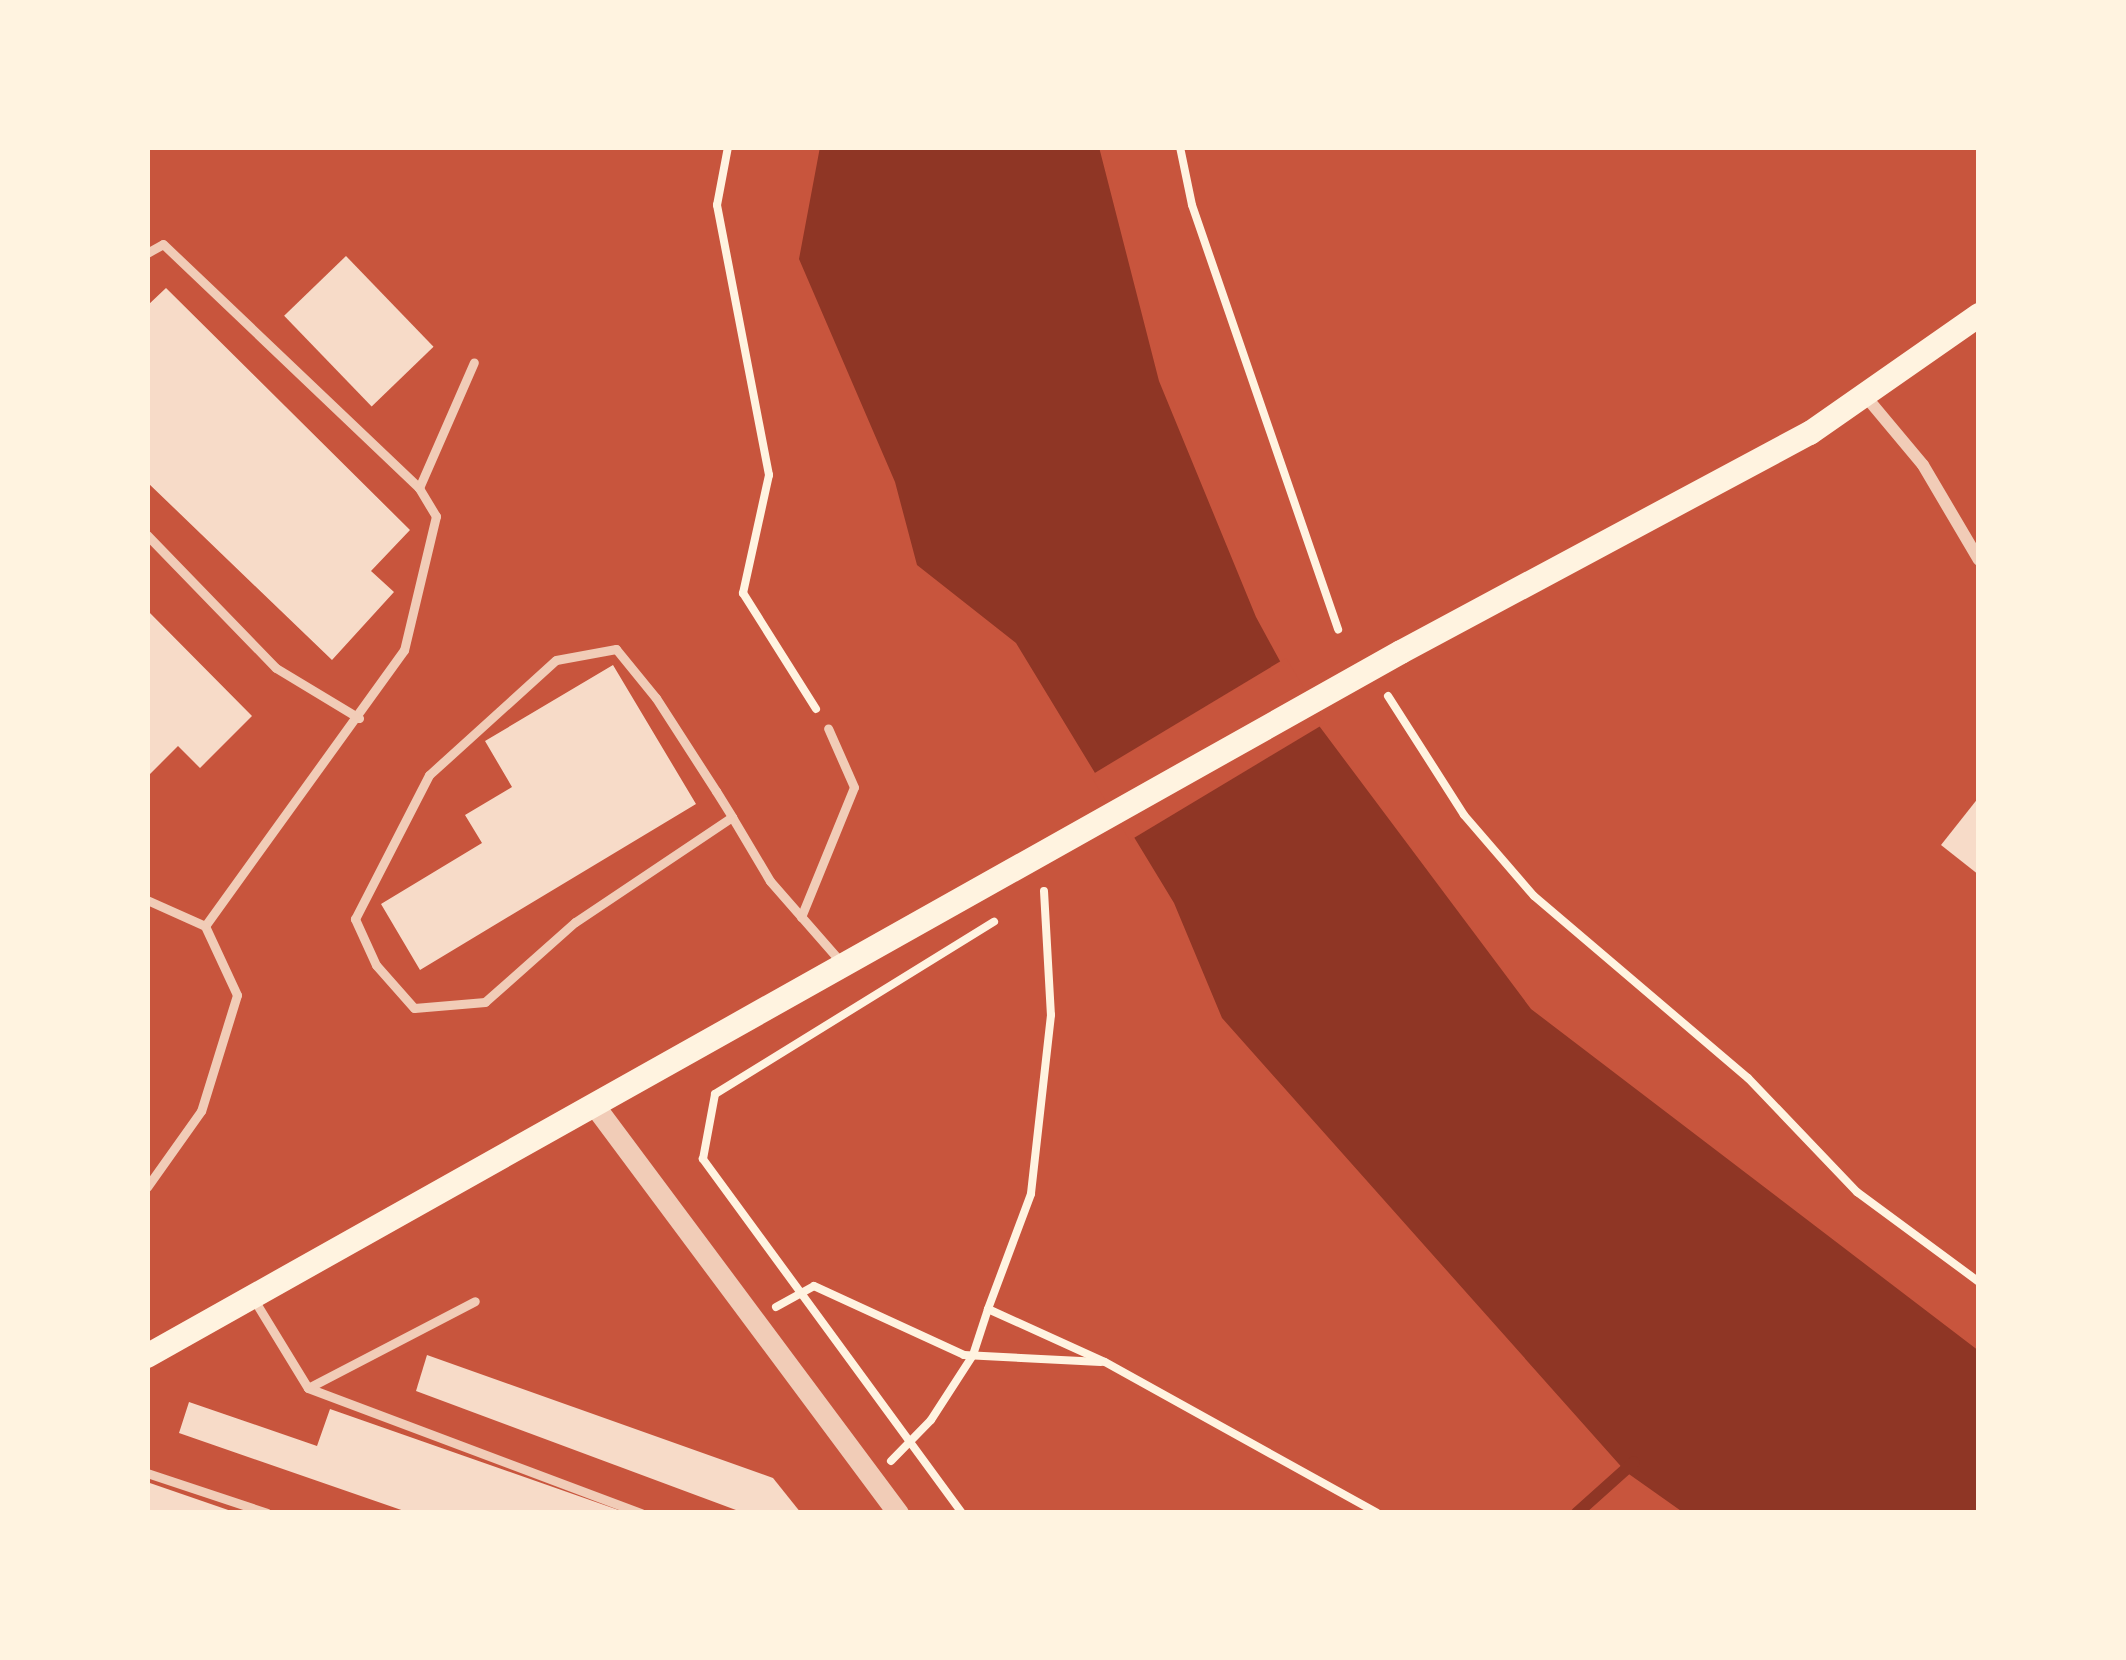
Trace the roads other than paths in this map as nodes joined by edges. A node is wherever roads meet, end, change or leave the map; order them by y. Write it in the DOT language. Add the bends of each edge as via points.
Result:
graph roads {
  1 [pos="147,253"];
  2 [pos="1979,315"];
  3 [pos="474,362"];
  4 [pos="1867,398"];
  5 [pos="419,488"];
  6 [pos="147,535"];
  7 [pos="1979,560"];
  8 [pos="359,718"];
  9 [pos="828,728"];
  10 [pos="732,817"];
  11 [pos="147,900"];
  12 [pos="801,917"];
  13 [pos="206,926"];
  14 [pos="844,966"];
  15 [pos="594,1106"];
  16 [pos="147,1187"];
  17 [pos="253,1298"];
  18 [pos="475,1301"];
  19 [pos="147,1357"];
  20 [pos="308,1388"];
  21 [pos="147,1473"];
  22 [pos="267,1513"];
  23 [pos="641,1513"];
  24 [pos="898,1513"];
  1 -- 5 [label="lane" via="163,244"];
  2 -- 4 [label="main road"];
  3 -- 5 [label="lane"];
  4 -- 7 [label="street" via="1923,465"];
  4 -- 14 [label="main road"];
  5 -- 8 [label="lane" via="436,516 404,650"];
  6 -- 8 [label="lane" via="276,668"];
  8 -- 13 [label="lane"];
  9 -- 12 [label="lane" via="854,787"];
  10 -- 10 [label="lane" via="616,649 556,660 429,776 355,919 376,965 414,1008 485,1002 575,922"];
  10 -- 12 [label="lane"];
  11 -- 13 [label="lane"];
  12 -- 14 [label="lane"];
  13 -- 16 [label="lane" via="238,995 201,1111"];
  14 -- 15 [label="main road"];
  15 -- 17 [label="main road"];
  15 -- 24 [label="street"];
  17 -- 19 [label="main road"];
  17 -- 20 [label="lane"];
  18 -- 20 [label="lane"];
  20 -- 23 [label="lane"];
  21 -- 22 [label="lane"];
}
